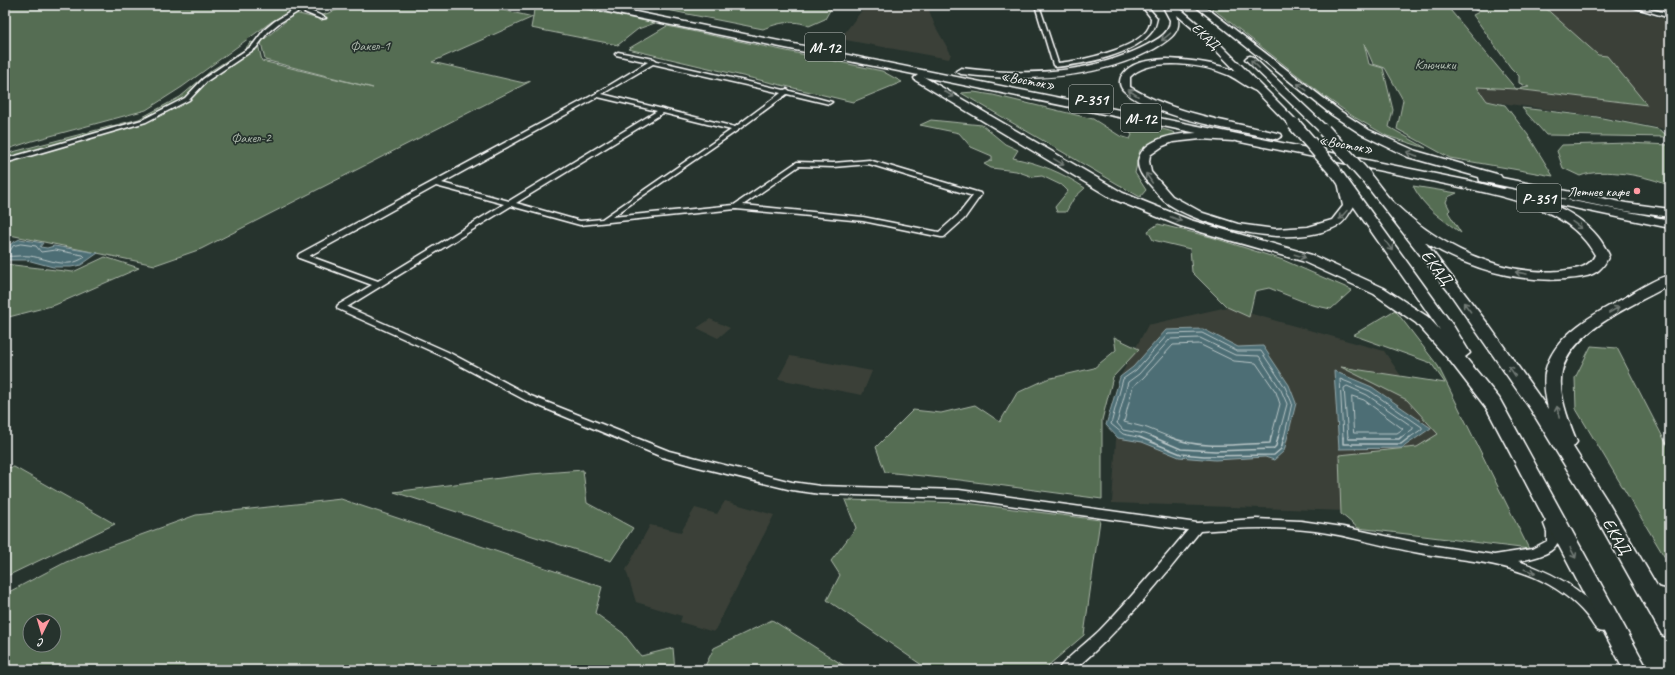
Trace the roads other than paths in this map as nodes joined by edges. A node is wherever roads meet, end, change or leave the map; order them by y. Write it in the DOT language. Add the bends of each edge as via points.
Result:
graph roads {
  1 [pos="305,5"];
  2 [pos="308,5"];
  3 [pos="588,5"];
  4 [pos="614,5"];
  5 [pos="1037,5"];
  6 [pos="1143,5"];
  7 [pos="1166,5"];
  8 [pos="1171,5"];
  9 [pos="1186,5"];
  10 [pos="1198,5"];
  11 [pos="1629,5"];
  12 [pos="1670,16"];
  13 [pos="323,18"];
  14 [pos="741,33"];
  15 [pos="618,54"];
  16 [pos="654,62"];
  17 [pos="906,62"];
  18 [pos="874,64"];
  19 [pos="787,91"];
  20 [pos="1261,91"];
  21 [pos="597,95"];
  22 [pos="829,102"];
  23 [pos="662,111"];
  24 [pos="736,129"];
  25 [pos="1277,136"];
  26 [pos="1286,147"];
  27 [pos="5,161"];
  28 [pos="1408,171"];
  29 [pos="1338,176"];
  30 [pos="435,183"];
  31 [pos="1530,188"];
  32 [pos="510,204"];
  33 [pos="1387,204"];
  34 [pos="736,207"];
  35 [pos="1670,214"];
  36 [pos="604,220"];
  37 [pos="1670,224"];
  38 [pos="1670,279"];
  39 [pos="378,284"];
  40 [pos="1495,407"];
  41 [pos="1520,455"];
  42 [pos="1589,487"];
  43 [pos="1197,527"];
  44 [pos="1493,559"];
  45 [pos="1648,590"];
  46 [pos="1670,595"];
  47 [pos="1670,628"];
  48 [pos="1066,670"];
  49 [pos="1626,670"];
  50 [pos="1636,670"];
  1 -- 27 [label="street" via="277,22 266,31 254,47 205,80 187,99 144,121"];
  2 -- 13 [label="street" via="306,11"];
  3 -- 14 [label="highway"];
  4 -- 14 [label="highway"];
  5 -- 6 [label="street" via="1056,65 1070,65 1096,59 1148,35 1153,29 1154,18"];
  7 -- 17 [label="highway, «Восток», one-way" via="1176,21 1171,34 1139,53 1103,66 1056,73 991,75"];
  8 -- 20 [label="highway, ЕКАД" via="1207,36"];
  33 -- 9 [label="highway, ЕКАД, one-way, bridge" via="1324,130 1237,47"];
  31 -- 10 [label="highway, one-way" via="1426,159 1365,132 1336,113"];
  11 -- 12 [label="main road"];
  14 -- 17 [label="highway, «Восток» / М-12"];
  14 -- 18 [label="highway, «Восток» / М-12"];
  15 -- 16 [label="street"];
  16 -- 19 [label="street"];
  16 -- 21 [label="street"];
  17 -- 25 [label="highway, Р-351"];
  18 -- 26 [label="highway, «Восток» / М-12"];
  18 -- 40 [label="highway, one-way" via="908,73 927,82 1118,196 1185,223 1307,258 1379,291 1422,320 1456,357"];
  19 -- 22 [label="street"];
  19 -- 24 [label="street"];
  25 -- 20 [label="main road, one-way" via="1157,105 1127,89 1124,80 1127,73 1139,66 1182,62 1228,71"];
  20 -- 29 [label="highway, ЕКАД, bridge" via="1294,124"];
  21 -- 23 [label="street"];
  21 -- 30 [label="street"];
  23 -- 24 [label="street"];
  23 -- 32 [label="street"];
  24 -- 36 [label="street"];
  25 -- 31 [label="highway, Р-351"];
  26 -- 28 [label="highway, «Восток» / М-12"];
  29 -- 26 [label="main road, one-way" via="1347,189 1349,207 1342,218 1331,225 1300,232 1260,232 1219,223 1191,212 1159,190 1149,179 1143,166 1144,157 1149,150 1162,142 1184,137 1225,137"];
  28 -- 33 [label="highway, «Восток», one-way" via="1506,194 1560,213 1580,226 1597,242 1602,255 1598,264 1582,273 1560,276 1538,276 1492,266 1468,258 1432,240"];
  28 -- 37 [label="main road, Р-351"];
  29 -- 40 [label="highway, ЕКАД, one-way" via="1446,327"];
  30 -- 32 [label="street"];
  30 -- 39 [label="street" via="302,256"];
  31 -- 35 [label="highway, Р-351"];
  32 -- 36 [label="street" via="580,223"];
  32 -- 39 [label="street"];
  42 -- 33 [label="highway, ЕКАД, one-way" via="1491,338"];
  34 -- 34 [label="street" via="863,218 940,235 961,217 977,195 869,162 833,166 797,164"];
  34 -- 36 [label="street"];
  42 -- 38 [label="highway, one-way" via="1560,425 1554,371 1565,348 1581,330"];
  39 -- 43 [label="street" via="341,307 445,354 528,398 666,454 806,488 959,494"];
  40 -- 41 [label="highway, ЕКАД"];
  41 -- 44 [label="street" via="1553,532 1552,543 1544,551"];
  41 -- 50 [label="highway, ЕКАД, one-way"];
  42 -- 45 [label="highway, ЕКАД"];
  43 -- 44 [label="street" via="1257,523 1314,526 1424,549"];
  43 -- 48 [label="street" via="1135,600 1086,653"];
  44 -- 49 [label="street, one-way" via="1541,575 1570,592 1594,613"];
  45 -- 46 [label="street"];
  45 -- 47 [label="highway"];
}
